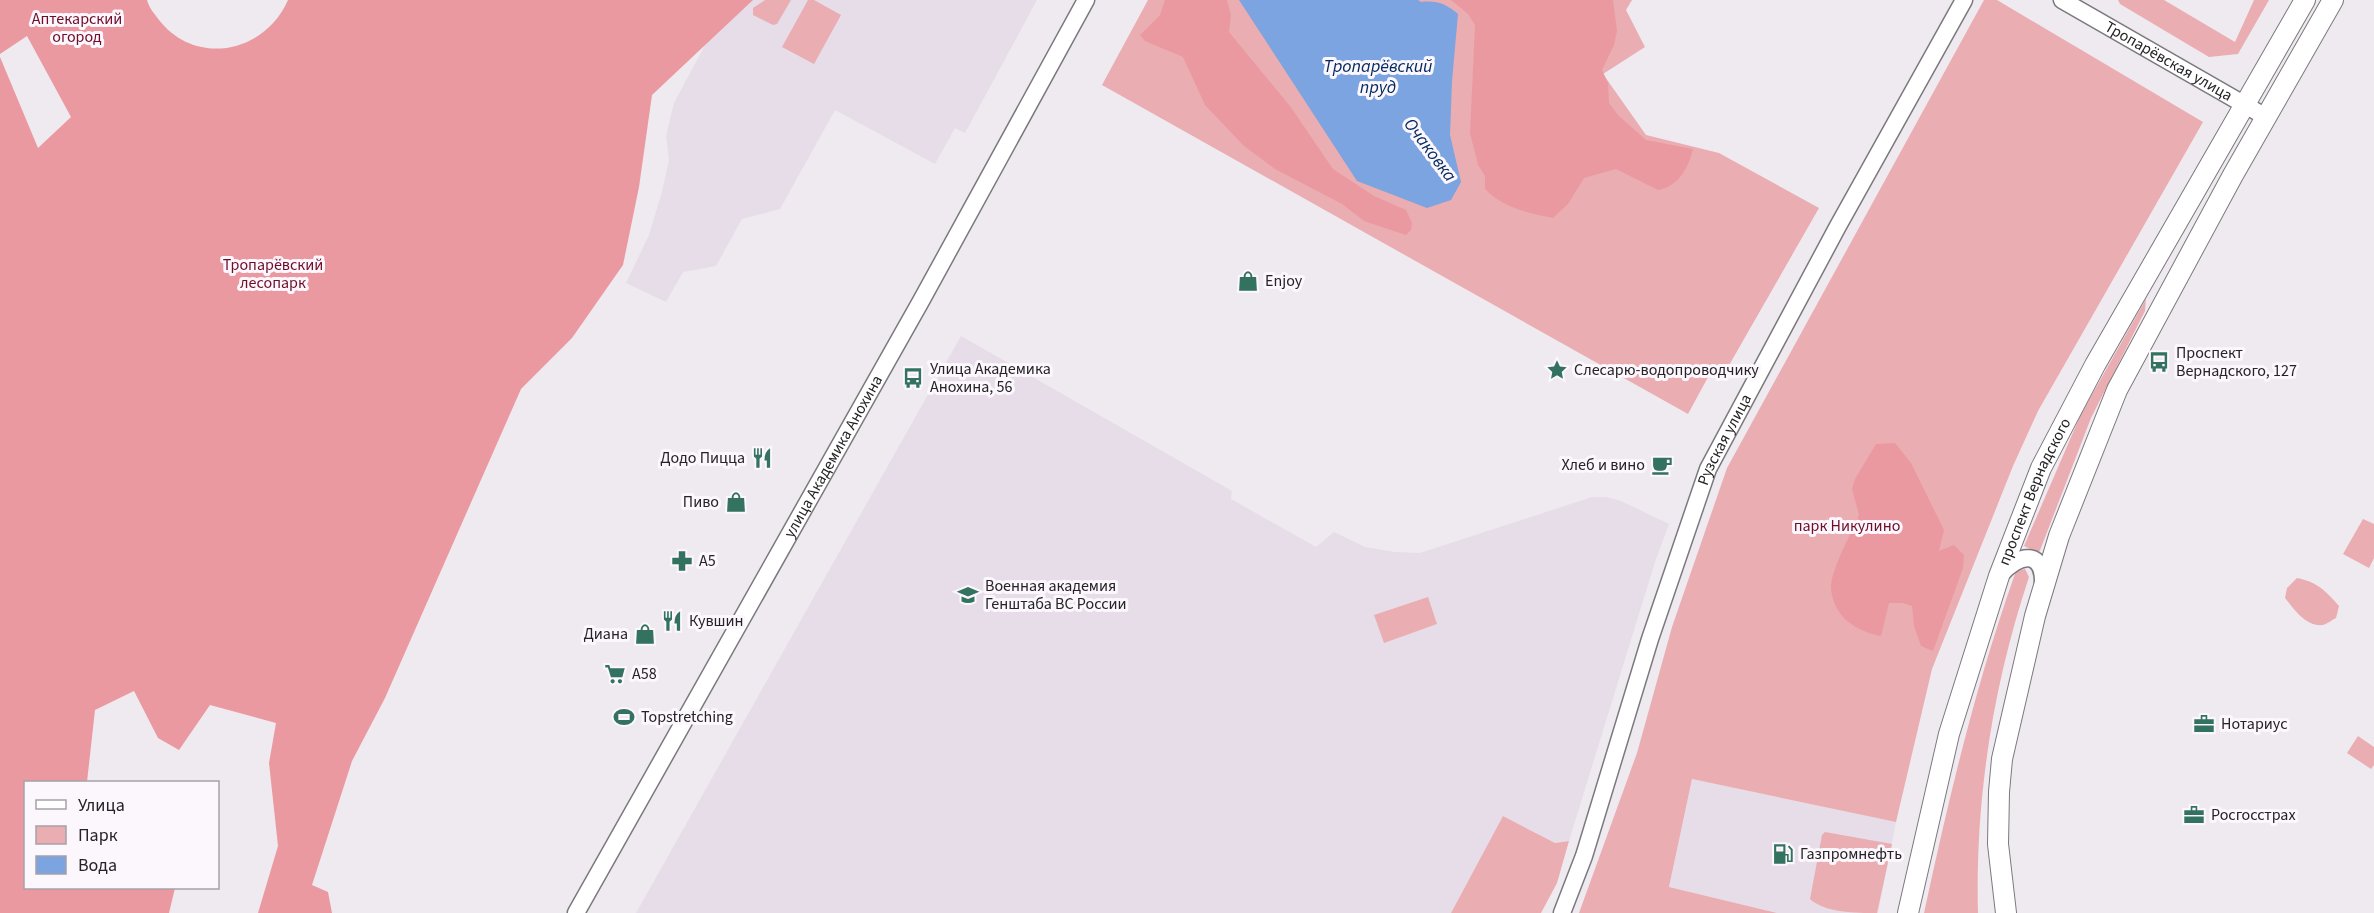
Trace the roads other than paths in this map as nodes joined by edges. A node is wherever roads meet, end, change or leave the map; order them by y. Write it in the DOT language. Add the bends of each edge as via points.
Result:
graph roads {
  1 [pos="1086,0"];
  2 [pos="1964,0"];
  3 [pos="2062,0"];
  4 [pos="2305,0"];
  5 [pos="2333,0"];
  6 [pos="2245,105"];
  7 [pos="2266,117"];
  8 [pos="1999,576"];
  9 [pos="2043,589"];
  10 [pos="1998,844"];
  11 [pos="576,913"];
  12 [pos="1562,913"];
  13 [pos="1908,913"];
  14 [pos="1997,913"];
  15 [pos="2006,913"];
  1 -- 11 [label="street, улица Академика Анохина"];
  2 -- 12 [label="street, Рузская улица" via="1708,469 1650,639 1584,856"];
  3 -- 6 [label="street, Тропарёвская улица"];
  4 -- 6 [label="main road, проспект Вернадского"];
  5 -- 7 [label="main road"];
  6 -- 7 [label="street"];
  6 -- 8 [label="main road, проспект Вернадского" via="2041,468"];
  7 -- 9 [label="main road" via="2117,390 2059,536"];
  8 -- 9 [label="street" via="2019,559 2036,560 2042,567"];
  8 -- 13 [label="main road, проспект Вернадского" via="1949,734"];
  9 -- 10 [label="main road" via="2002,759"];
  10 -- 14 [label="main road"];
  10 -- 15 [label="main road"];
}
